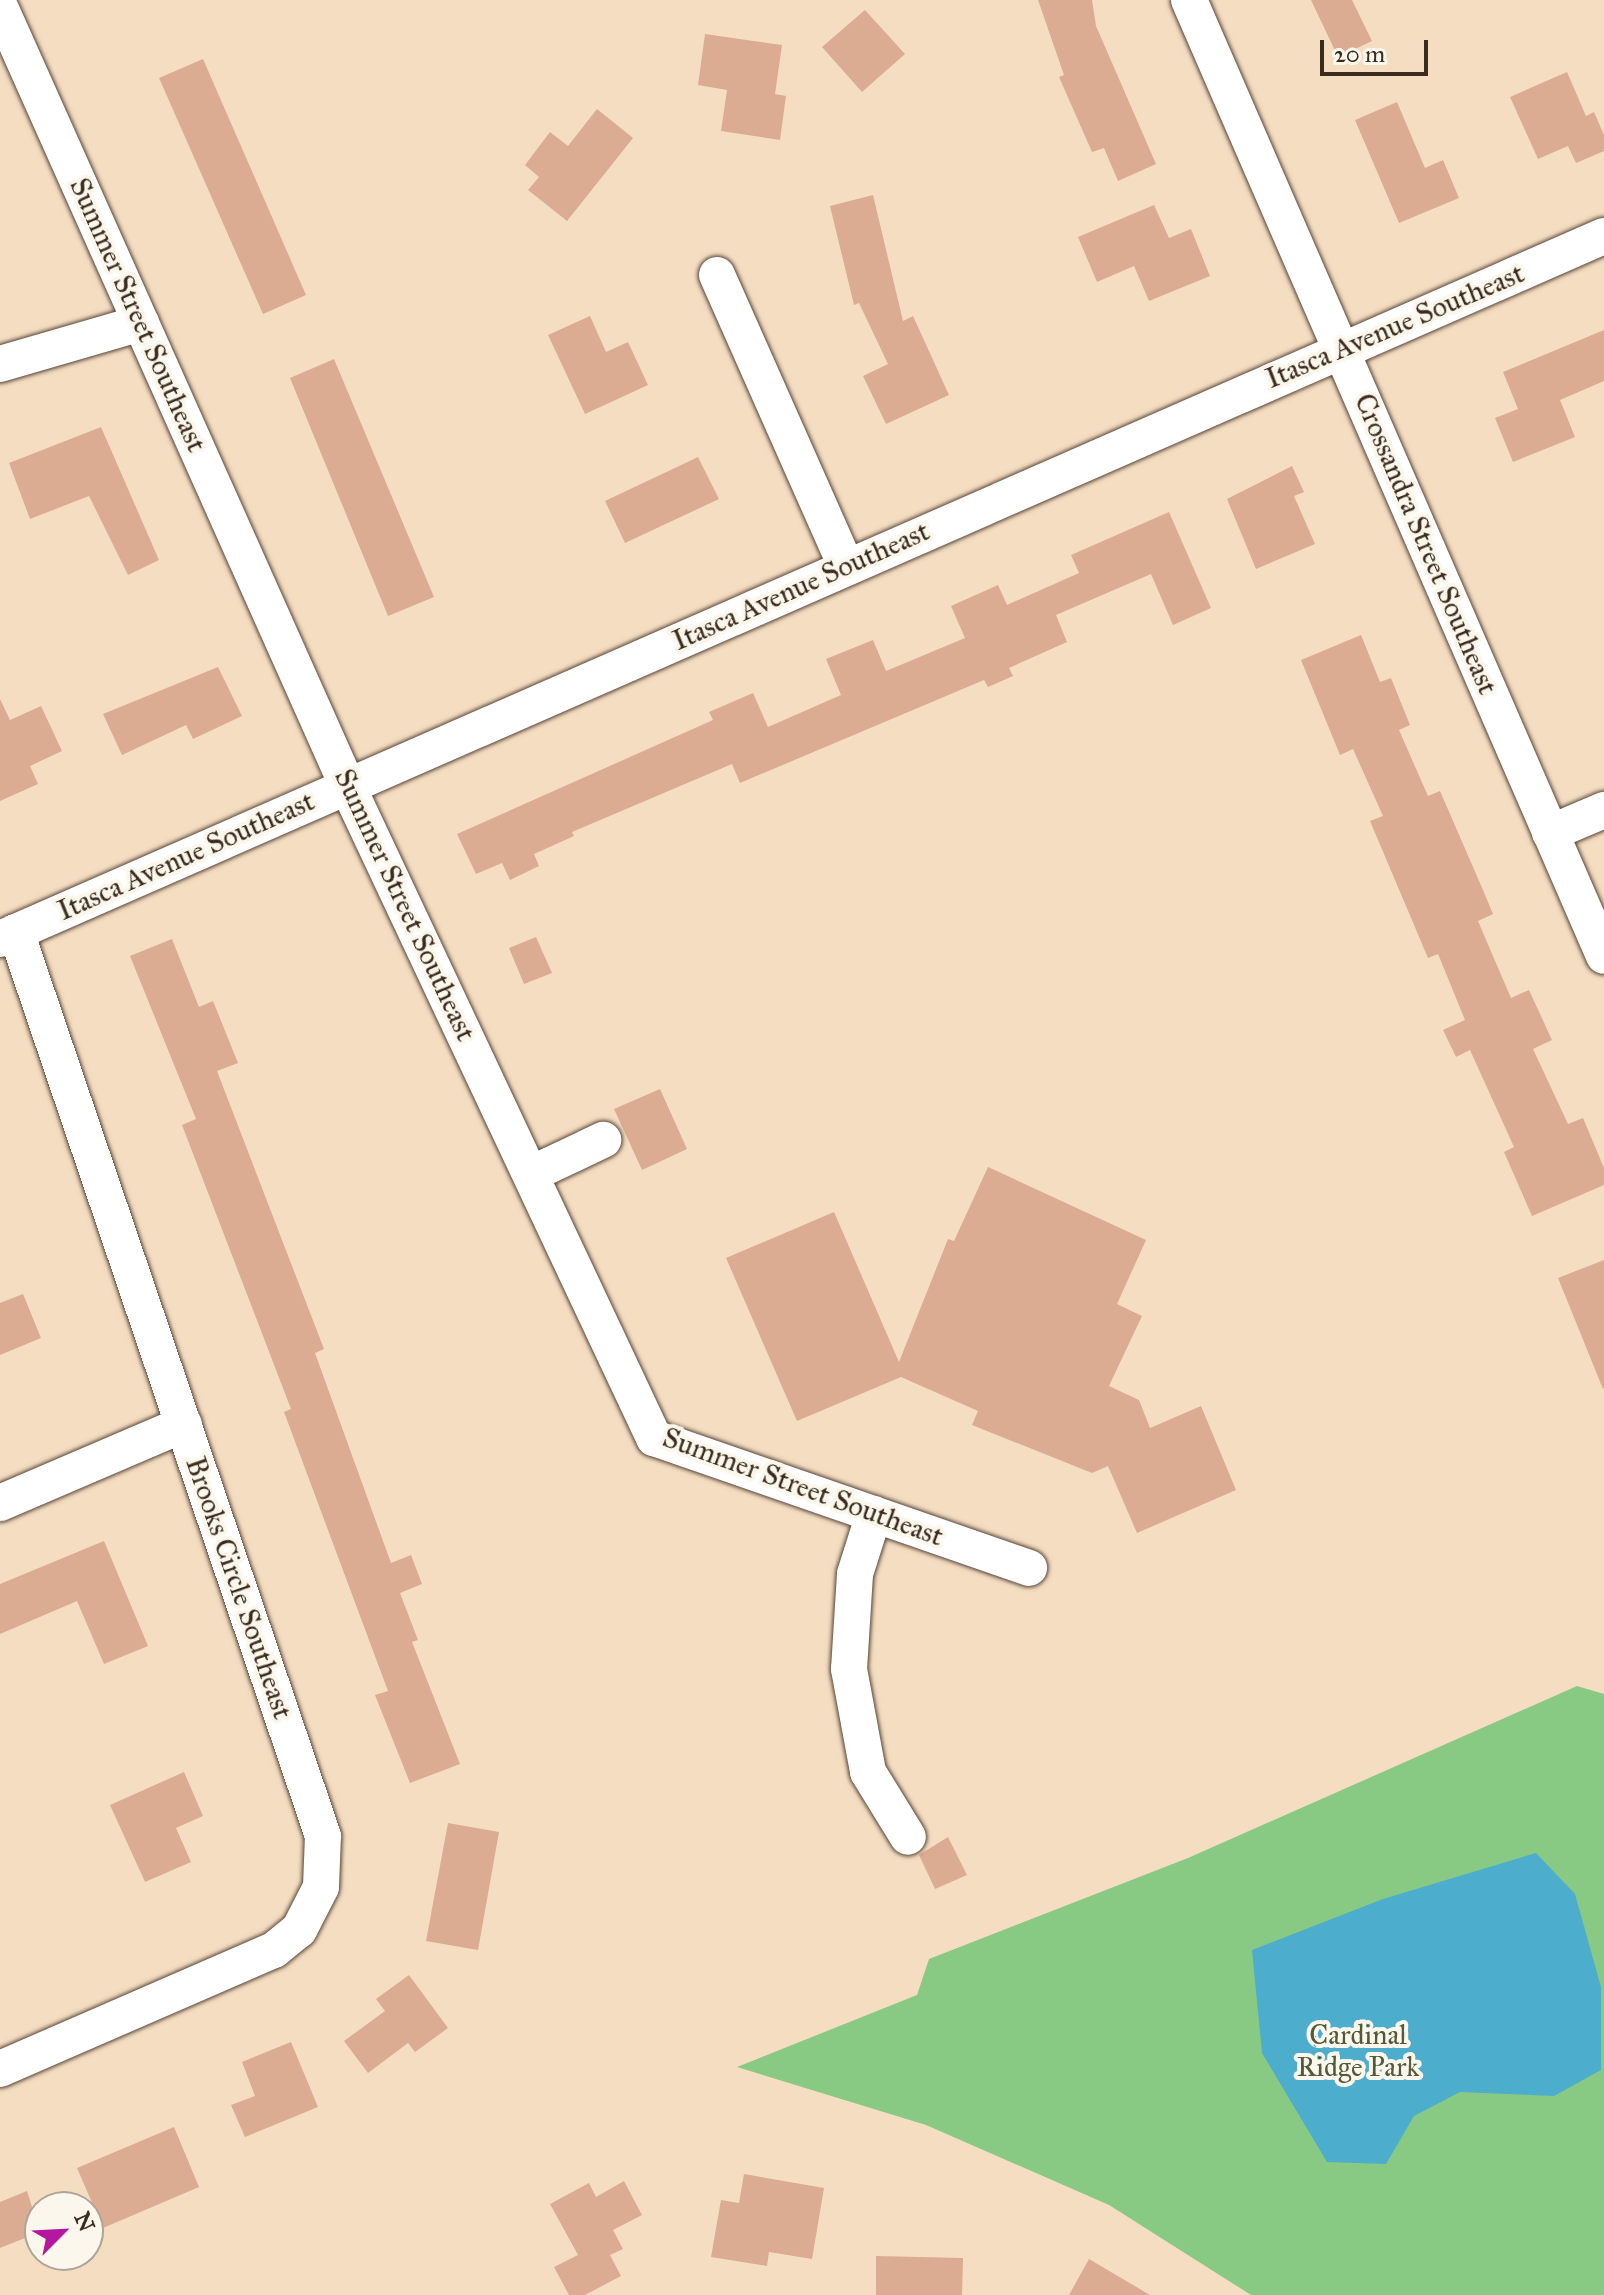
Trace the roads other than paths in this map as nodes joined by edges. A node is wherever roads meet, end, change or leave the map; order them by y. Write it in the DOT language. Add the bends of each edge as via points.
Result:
graph roads {
  1 [pos="1189,0"];
  2 [pos="0,7"];
  3 [pos="1604,236"];
  4 [pos="717,275"];
  5 [pos="141,323"];
  6 [pos="1342,349"];
  7 [pos="0,364"];
  8 [pos="846,566"];
  9 [pos="347,785"];
  10 [pos="1604,810"];
  11 [pos="1550,833"];
  12 [pos="8,936"];
  13 [pos="1604,956"];
  14 [pos="603,1140"];
  15 [pos="531,1174"];
  16 [pos="184,1424"];
  17 [pos="0,1503"];
  18 [pos="874,1514"];
  19 [pos="1029,1568"];
  20 [pos="908,1837"];
  21 [pos="0,2069"];
  1 -- 6 [label="street, Crossandra Street Southeast"];
  2 -- 5 [label="street, Summer Street Southeast"];
  3 -- 6 [label="street, Itasca Avenue Southeast"];
  4 -- 8 [label="street"];
  5 -- 7 [label="street"];
  5 -- 9 [label="street, Summer Street Southeast"];
  6 -- 8 [label="street, Itasca Avenue Southeast"];
  6 -- 11 [label="street, Crossandra Street Southeast"];
  8 -- 9 [label="street, Itasca Avenue Southeast"];
  9 -- 12 [label="street, Itasca Avenue Southeast"];
  9 -- 15 [label="street, Summer Street Southeast"];
  10 -- 11 [label="street"];
  11 -- 13 [label="street, Crossandra Street Southeast"];
  12 -- 16 [label="street, Brooks Circle Southeast"];
  14 -- 15 [label="street"];
  15 -- 18 [label="street, Summer Street Southeast" via="654,1438"];
  16 -- 17 [label="street"];
  16 -- 21 [label="street, Brooks Circle Southeast" via="323,1836 321,1887 299,1930 274,1950"];
  18 -- 19 [label="street, Summer Street Southeast"];
  18 -- 20 [label="street" via="855,1574 849,1669 868,1772"];
}
